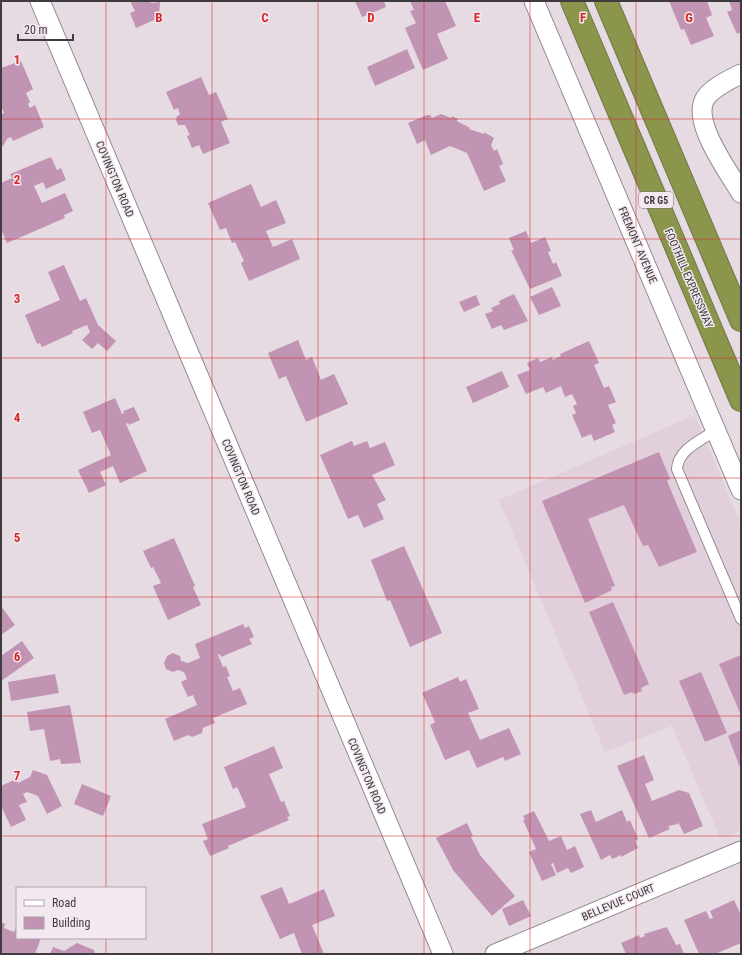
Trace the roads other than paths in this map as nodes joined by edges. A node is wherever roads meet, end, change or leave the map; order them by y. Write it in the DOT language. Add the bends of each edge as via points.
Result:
graph roads {
  1 [pos="40,1"];
  2 [pos="534,1"];
  3 [pos="572,1"];
  4 [pos="606,1"];
  5 [pos="741,74"];
  6 [pos="741,192"];
  7 [pos="741,320"];
  8 [pos="741,400"];
  9 [pos="716,430"];
  10 [pos="741,490"];
  11 [pos="741,619"];
  12 [pos="741,851"];
  13 [pos="443,954"];
  14 [pos="495,954"];
  1 -- 13 [label="street, COVINGTON ROAD"];
  2 -- 9 [label="street, FREMONT AVENUE"];
  3 -- 8 [label="highway, FOOTHILL EXPRESSWAY / CR G5"];
  4 -- 7 [label="highway, CR G5"];
  5 -- 6 [label="street" via="707,96 701,111 704,129"];
  9 -- 10 [label="street, FREMONT AVENUE"];
  9 -- 11 [label="lane" via="684,452 677,469"];
  12 -- 14 [label="street, BELLEVUE COURT"];
}
